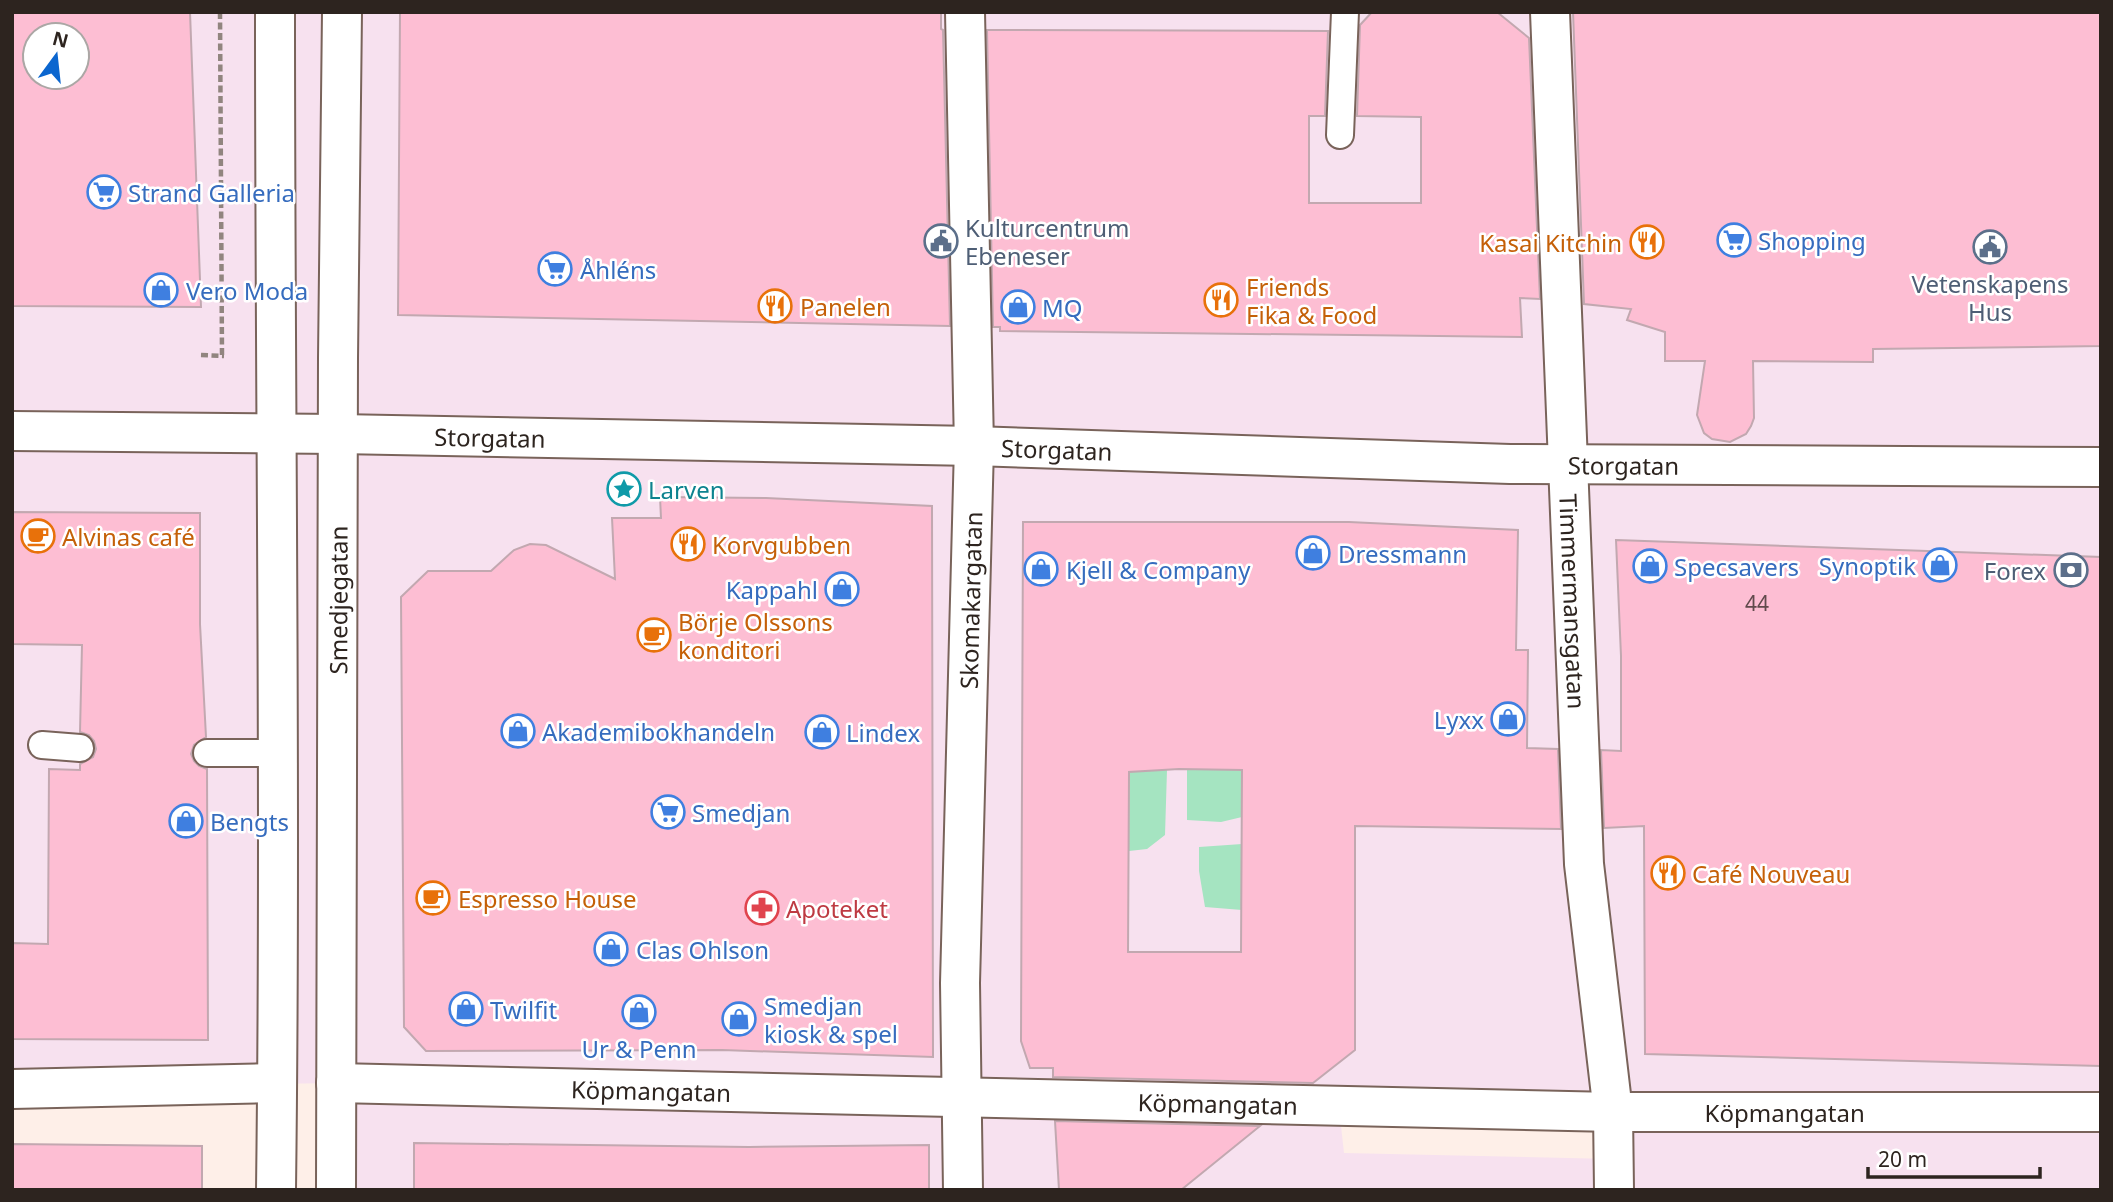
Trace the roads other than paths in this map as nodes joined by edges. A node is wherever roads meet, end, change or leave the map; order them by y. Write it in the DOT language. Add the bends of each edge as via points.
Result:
graph roads {
  1 [pos="275,12"];
  2 [pos="342,12"];
  3 [pos="965,12"];
  4 [pos="1345,12"];
  5 [pos="1550,12"];
  6 [pos="1340,135"];
  7 [pos="12,431"];
  8 [pos="276,434"];
  9 [pos="339,434"];
  10 [pos="974,446"];
  11 [pos="1570,464"];
  12 [pos="2101,467"];
  13 [pos="42,746"];
  14 [pos="80,748"];
  15 [pos="207,753"];
  16 [pos="278,753"];
  17 [pos="277,1083"];
  18 [pos="335,1083"];
  19 [pos="12,1089"];
  20 [pos="963,1099"];
  21 [pos="1613,1112"];
  22 [pos="2101,1112"];
  23 [pos="276,1190"];
  24 [pos="336,1190"];
  25 [pos="964,1190"];
  26 [pos="1614,1190"];
  1 -- 8 [label="street"];
  2 -- 9 [label="street, Smedjegatan"];
  3 -- 10 [label="street, Skomakargatan"];
  4 -- 6 [label="lane"];
  5 -- 11 [label="street, Timmermansgatan"];
  7 -- 8 [label="street, Storgatan"];
  8 -- 9 [label="street, Storgatan"];
  8 -- 16 [label="street"];
  9 -- 10 [label="street, Storgatan"];
  9 -- 18 [label="street, Smedjegatan"];
  10 -- 11 [label="street, Storgatan"];
  10 -- 20 [label="street, Skomakargatan" via="960,983"];
  11 -- 12 [label="street, Storgatan"];
  11 -- 21 [label="street, Timmermansgatan" via="1584,864"];
  13 -- 14 [label="lane"];
  15 -- 16 [label="lane"];
  16 -- 17 [label="street"];
  17 -- 19 [label="street"];
  17 -- 23 [label="street"];
  18 -- 20 [label="street, Köpmangatan"];
  18 -- 24 [label="street, Smedjegatan"];
  20 -- 21 [label="street, Köpmangatan"];
  20 -- 25 [label="street, Skomakargatan"];
  21 -- 22 [label="street, Köpmangatan"];
  21 -- 26 [label="street, Timmermansgatan"];
}
